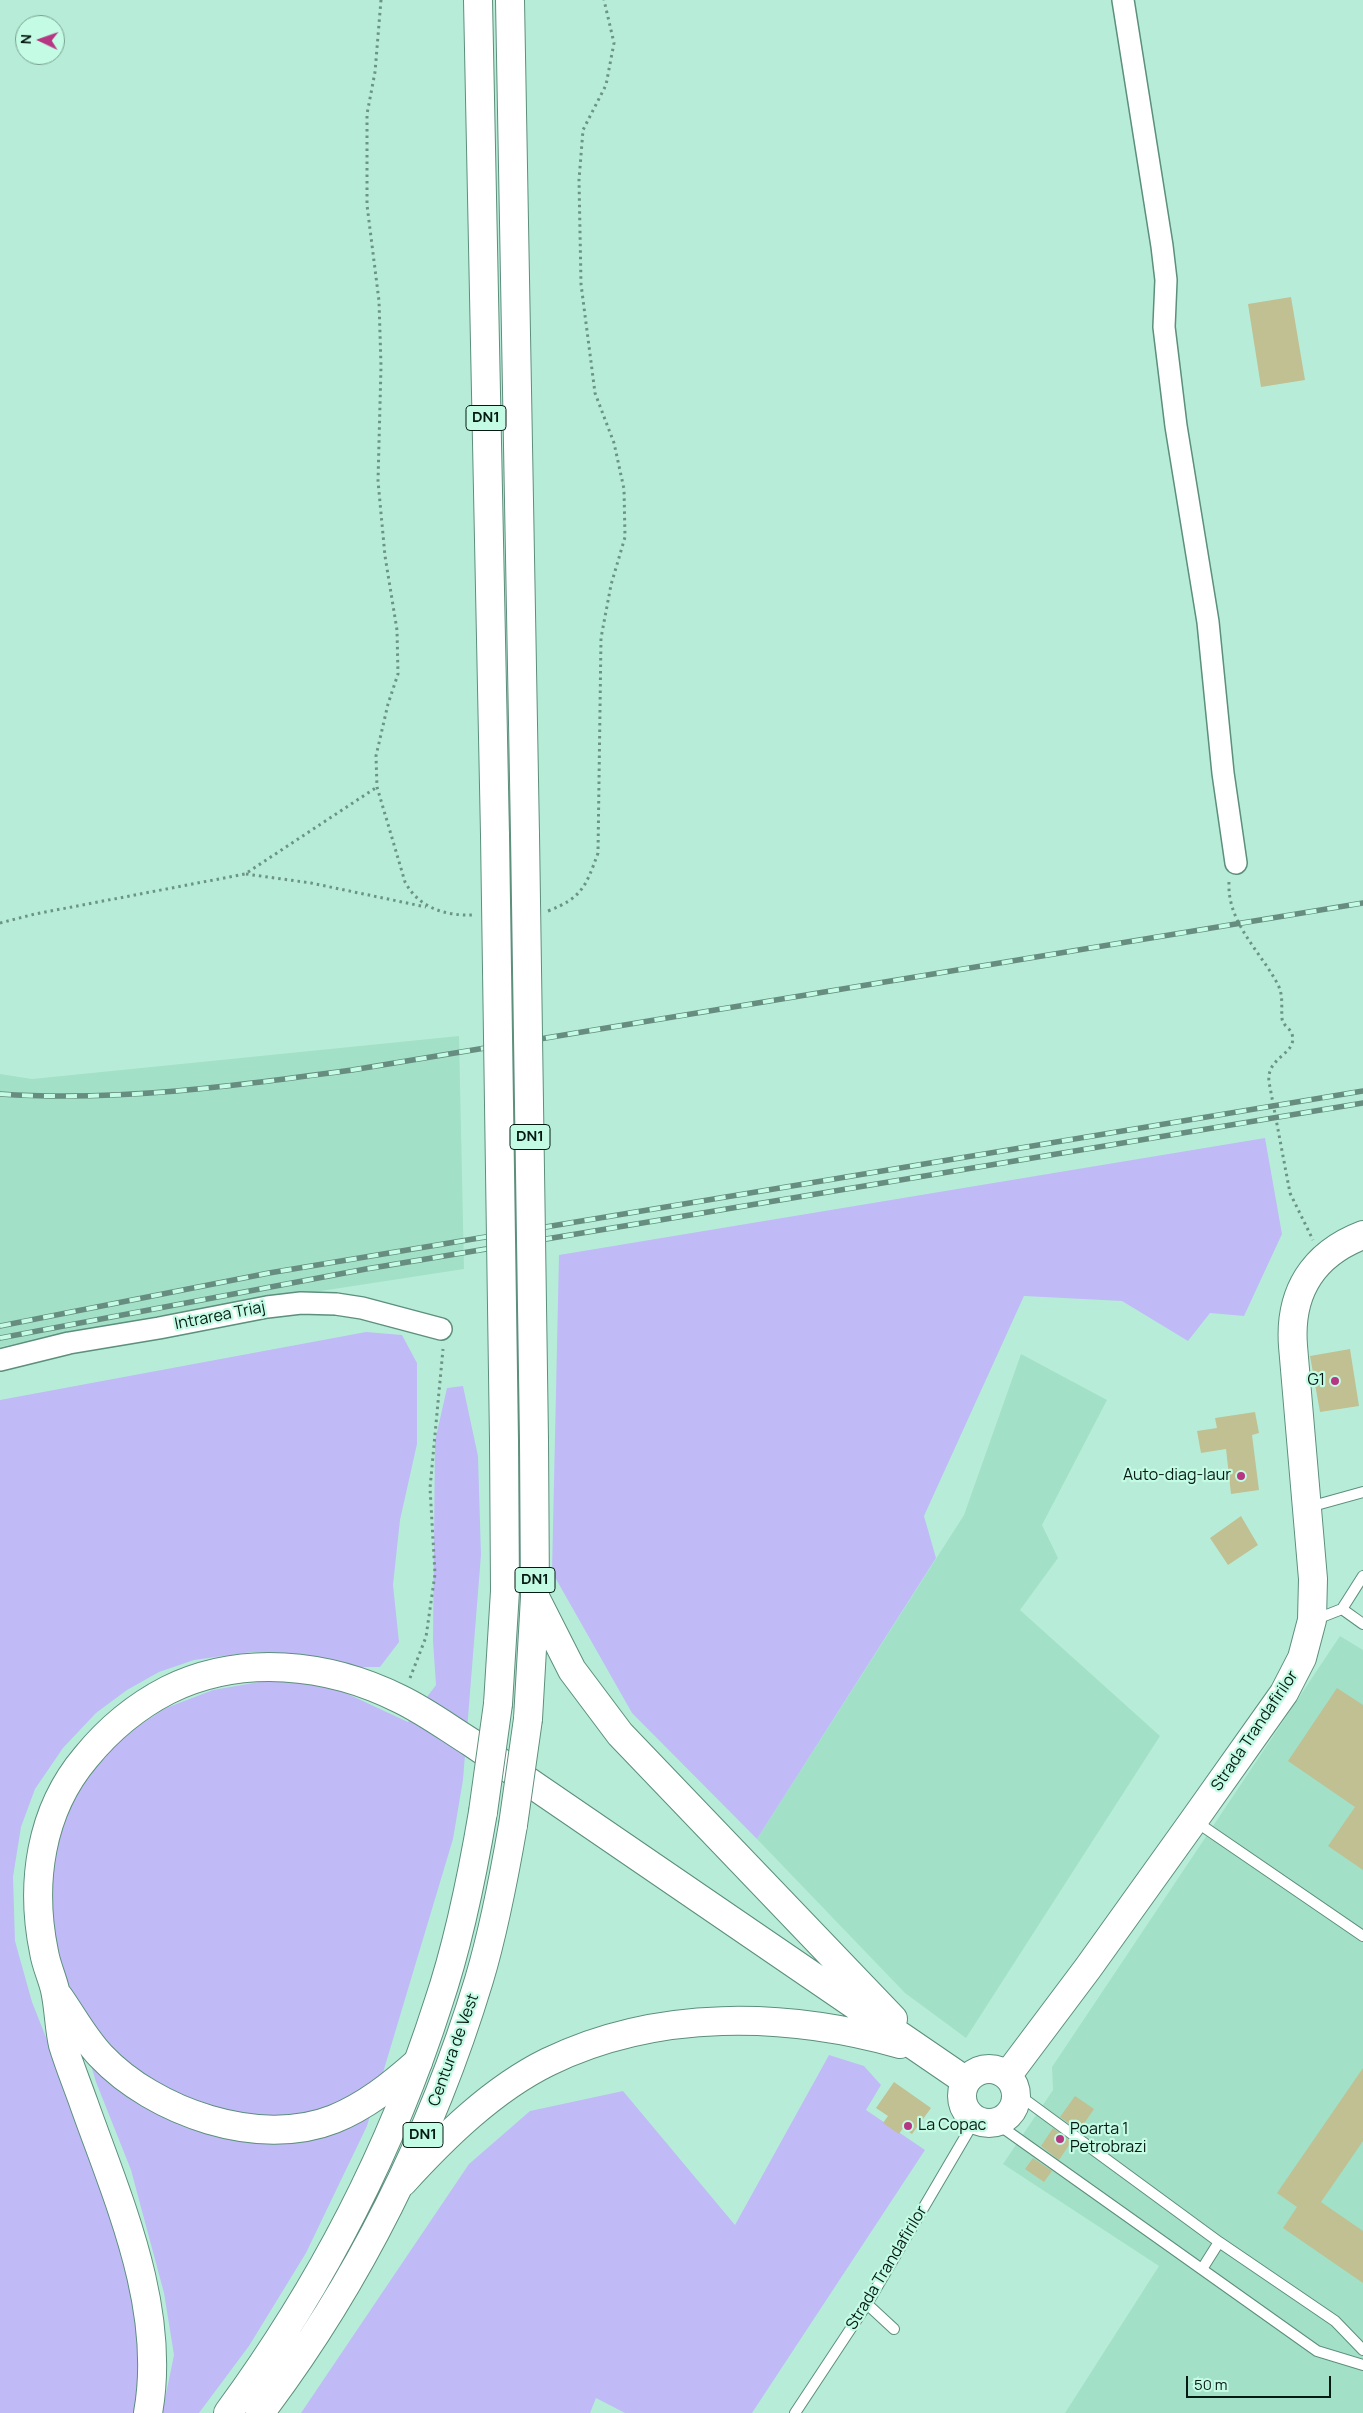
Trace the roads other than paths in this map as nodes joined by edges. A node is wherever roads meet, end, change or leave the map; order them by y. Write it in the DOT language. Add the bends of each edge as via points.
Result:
graph roads {
  1 [pos="478,0"];
  2 [pos="510,0"];
  3 [pos="1123,0"];
  4 [pos="1236,863"];
  5 [pos="1363,1235"];
  6 [pos="440,1329"];
  7 [pos="0,1360"];
  8 [pos="1363,1492"];
  9 [pos="1308,1507"];
  10 [pos="1363,1576"];
  11 [pos="535,1597"];
  12 [pos="1342,1609"];
  13 [pos="1312,1620"];
  14 [pos="1363,1624"];
  15 [pos="1194,1820"];
  16 [pos="1363,1936"];
  17 [pos="54,1989"];
  18 [pos="918,2049"];
  19 [pos="418,2062"];
  20 [pos="966,2081"];
  21 [pos="1011,2084"];
  22 [pos="985,2121"];
  23 [pos="398,2187"];
  24 [pos="1219,2242"];
  25 [pos="1202,2269"];
  26 [pos="868,2304"];
  27 [pos="894,2329"];
  28 [pos="1363,2350"];
  29 [pos="1363,2365"];
  30 [pos="148,2413"];
  31 [pos="228,2413"];
  32 [pos="260,2413"];
  33 [pos="795,2413"];
  1 -- 19 [label="main road, DN1, bridge" via="495,835 505,1591 498,1704 484,1812 452,1956"];
  2 -- 11 [label="main road, DN1, bridge"];
  3 -- 4 [label="street" via="1162,246 1166,280 1164,327 1176,426 1208,622 1223,773"];
  5 -- 9 [label="main road, Strada Trandafirilor" via="1325,1256 1309,1275 1297,1298 1292,1327"];
  6 -- 7 [label="street, Intrarea Triaj" via="362,1308 301,1303 69,1343"];
  8 -- 9 [label="lane"];
  9 -- 13 [label="main road, Strada Trandafirilor"];
  10 -- 12 [label="lane"];
  11 -- 18 [label="main road" via="572,1670 620,1734 885,2008"];
  11 -- 23 [label="main road, Centura de Vest / DN1, bridge" via="528,1720 513,1825 493,1927 479,1980 437,2100"];
  12 -- 13 [label="lane"];
  12 -- 14 [label="lane"];
  13 -- 15 [label="main road, Strada Trandafirilor" via="1295,1674"];
  15 -- 16 [label="lane"];
  15 -- 21 [label="main road, Strada Trandafirilor" via="1088,1968"];
  17 -- 18 [label="main road" via="38,1918 38,1892 44,1838 63,1788 96,1745 116,1726 184,1682 221,1671 283,1667 354,1680 401,1699 479,1748"];
  17 -- 19 [label="main road" via="101,2056 125,2077 161,2102 206,2120 256,2128 284,2128 332,2120 369,2101"];
  17 -- 30 [label="main road" via="63,2045 137,2262 148,2315 152,2361"];
  18 -- 20 [label="main road"];
  18 -- 23 [label="main road" via="849,2032 759,2021 680,2023 644,2028 577,2050 520,2078 435,2147"];
  19 -- 31 [label="main road, DN1" via="371,2175 302,2304"];
  20 -- 21 [label="main road" via="981,2070 999,2071"];
  20 -- 22 [label="main road" via="962,2098 969,2114"];
  21 -- 22 [label="main road" via="1013,2108 1003,2120"];
  21 -- 24 [label="lane"];
  22 -- 25 [label="lane"];
  22 -- 26 [label="lane, Strada Trandafirilor"];
  23 -- 32 [label="main road, Centura de Vest / DN1" via="339,2296 301,2357"];
  24 -- 25 [label="lane"];
  24 -- 28 [label="lane" via="1335,2322"];
  25 -- 29 [label="lane" via="1317,2350"];
  26 -- 27 [label="lane"];
  26 -- 33 [label="lane, Strada Trandafirilor"];
}
